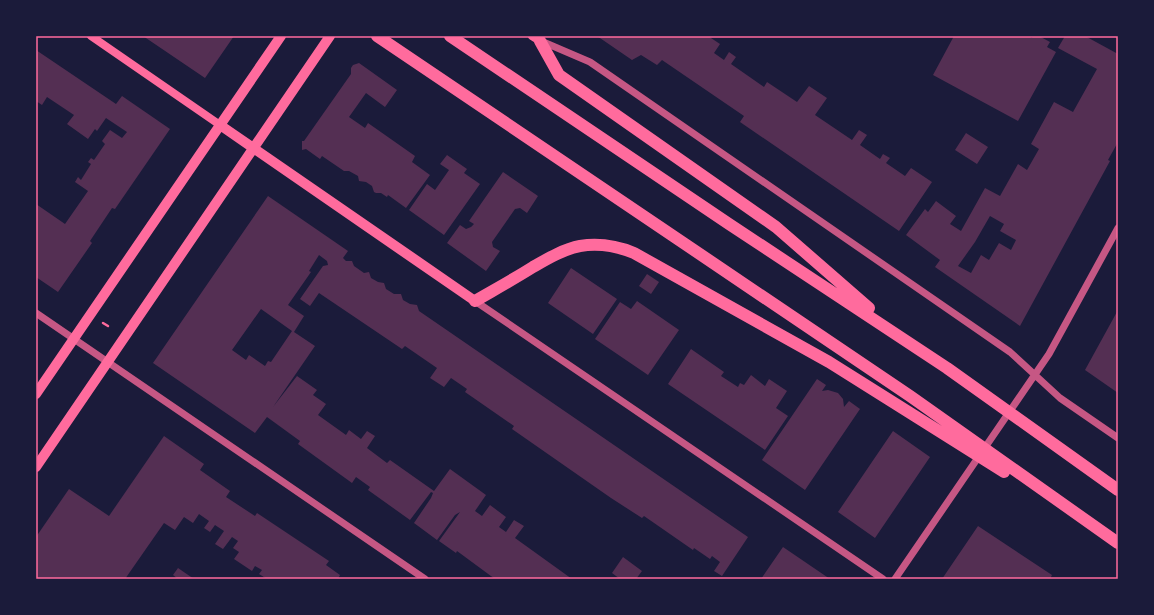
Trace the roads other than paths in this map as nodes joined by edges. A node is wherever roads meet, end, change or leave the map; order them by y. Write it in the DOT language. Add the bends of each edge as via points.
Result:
graph roads {
  1 [pos="91,36"];
  2 [pos="281,36"];
  3 [pos="330,36"];
  4 [pos="377,36"];
  5 [pos="450,36"];
  6 [pos="536,38"];
  7 [pos="220,125"];
  8 [pos="254,148"];
  9 [pos="1118,228"];
  10 [pos="475,301"];
  11 [pos="36,313"];
  12 [pos="74,339"];
  13 [pos="904,339"];
  14 [pos="107,362"];
  15 [pos="1035,375"];
  16 [pos="36,394"];
  17 [pos="1118,438"];
  18 [pos="36,467"];
  19 [pos="1118,490"];
  20 [pos="1118,543"];
  21 [pos="425,579"];
  22 [pos="882,579"];
  23 [pos="895,579"];
  1 -- 7 [label="main road"];
  2 -- 7 [label="main road"];
  3 -- 8 [label="main road"];
  4 -- 20 [label="highway" via="910,396"];
  5 -- 13 [label="highway"];
  6 -- 13 [label="highway" via="559,75 776,227"];
  6 -- 15 [label="street" via="590,62 1010,352"];
  7 -- 8 [label="main road"];
  7 -- 12 [label="main road"];
  8 -- 10 [label="main road"];
  8 -- 14 [label="main road"];
  9 -- 15 [label="street"];
  10 -- 20 [label="highway" via="568,250 592,245 622,248 829,362"];
  10 -- 22 [label="street"];
  11 -- 12 [label="street"];
  12 -- 14 [label="street"];
  12 -- 16 [label="main road"];
  13 -- 19 [label="highway"];
  14 -- 18 [label="main road"];
  14 -- 21 [label="street"];
  15 -- 17 [label="street" via="1060,398"];
  15 -- 23 [label="street"];
}
